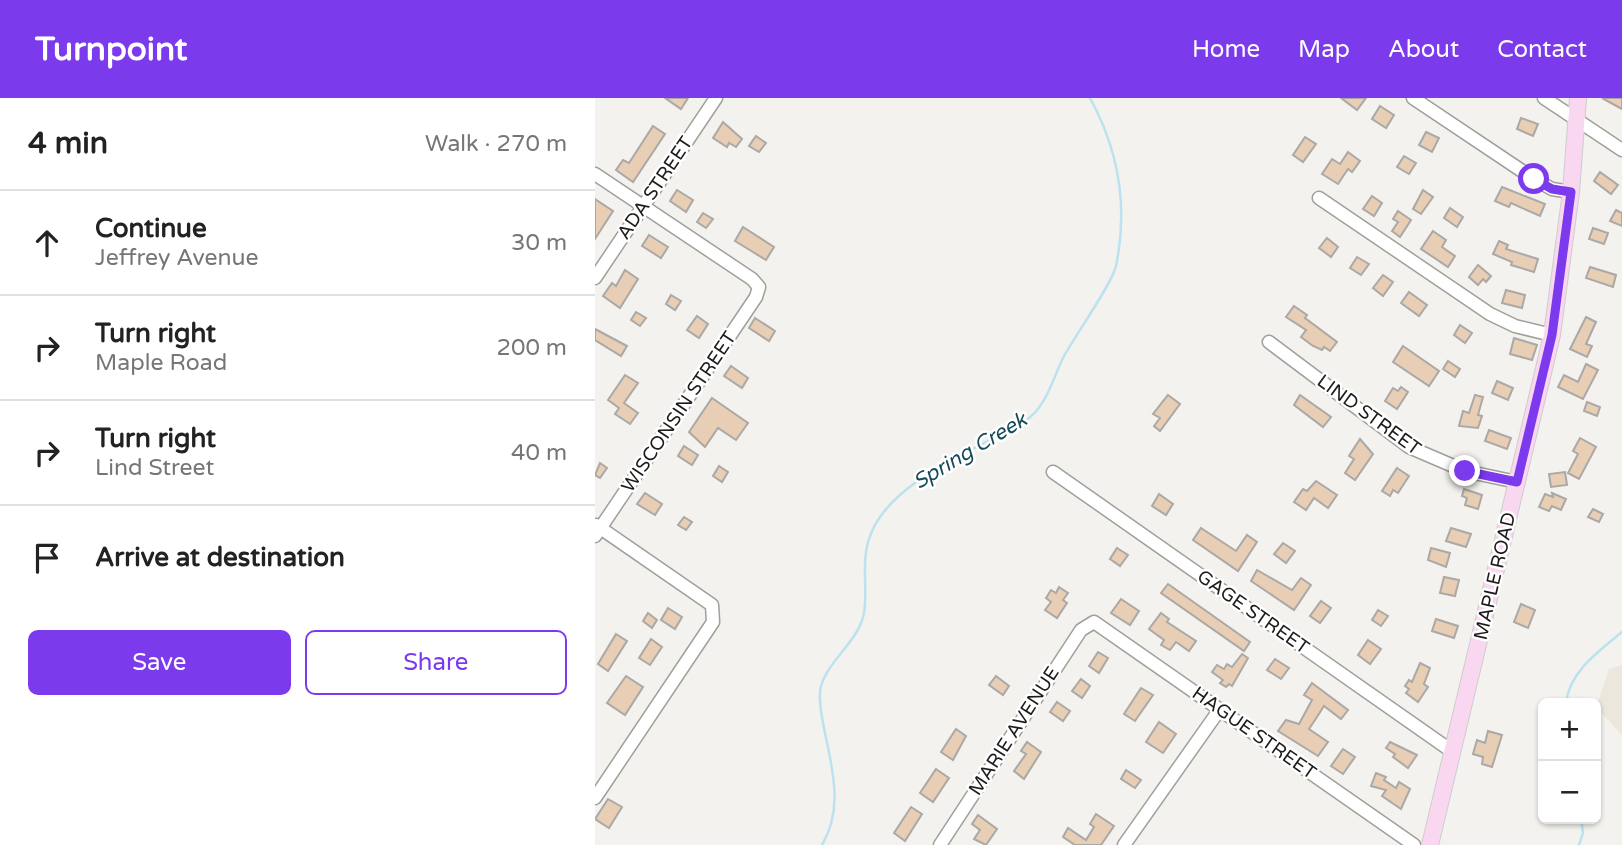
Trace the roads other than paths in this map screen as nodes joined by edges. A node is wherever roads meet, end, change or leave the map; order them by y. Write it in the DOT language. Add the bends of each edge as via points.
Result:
graph roads {
  1 [pos="716,98"];
  2 [pos="1413,98"];
  3 [pos="1544,98"];
  4 [pos="1578,98"];
  5 [pos="1576,119"];
  6 [pos="1622,150"];
  7 [pos="595,174"];
  8 [pos="1571,192"];
  9 [pos="1319,198"];
  10 [pos="643,206"];
  11 [pos="595,278"];
  12 [pos="1552,335"];
  13 [pos="1269,342"];
  14 [pos="1053,472"];
  15 [pos="1517,482"];
  16 [pos="597,529"];
  17 [pos="1094,622"];
  18 [pos="1220,709"];
  19 [pos="1453,752"];
  20 [pos="595,798"];
  21 [pos="940,845"];
  22 [pos="1123,845"];
  23 [pos="1414,845"];
  24 [pos="1430,845"];
  1 -- 10 [label="street, ADA STREET"];
  2 -- 8 [label="street" via="1534,179"];
  3 -- 5 [label="street"];
  4 -- 5 [label="main road, MAPLE ROAD"];
  5 -- 6 [label="street"];
  5 -- 8 [label="main road, MAPLE ROAD"];
  7 -- 10 [label="street"];
  8 -- 12 [label="main road, MAPLE ROAD"];
  9 -- 12 [label="street" via="1490,314"];
  10 -- 11 [label="street, ADA STREET"];
  10 -- 16 [label="street, WISCONSIN STREET" via="752,279 758,287 757,297"];
  12 -- 15 [label="main road, MAPLE ROAD"];
  13 -- 15 [label="street, LIND STREET" via="1409,447 1465,471"];
  14 -- 19 [label="street, GAGE STREET"];
  15 -- 19 [label="main road, MAPLE ROAD"];
  16 -- 20 [label="street" via="712,605 715,614"];
  17 -- 18 [label="street, HAGUE STREET"];
  17 -- 21 [label="street, MARIE AVENUE" via="1081,630"];
  18 -- 22 [label="street"];
  18 -- 23 [label="street, HAGUE STREET"];
  19 -- 24 [label="main road, MAPLE ROAD"];
}
